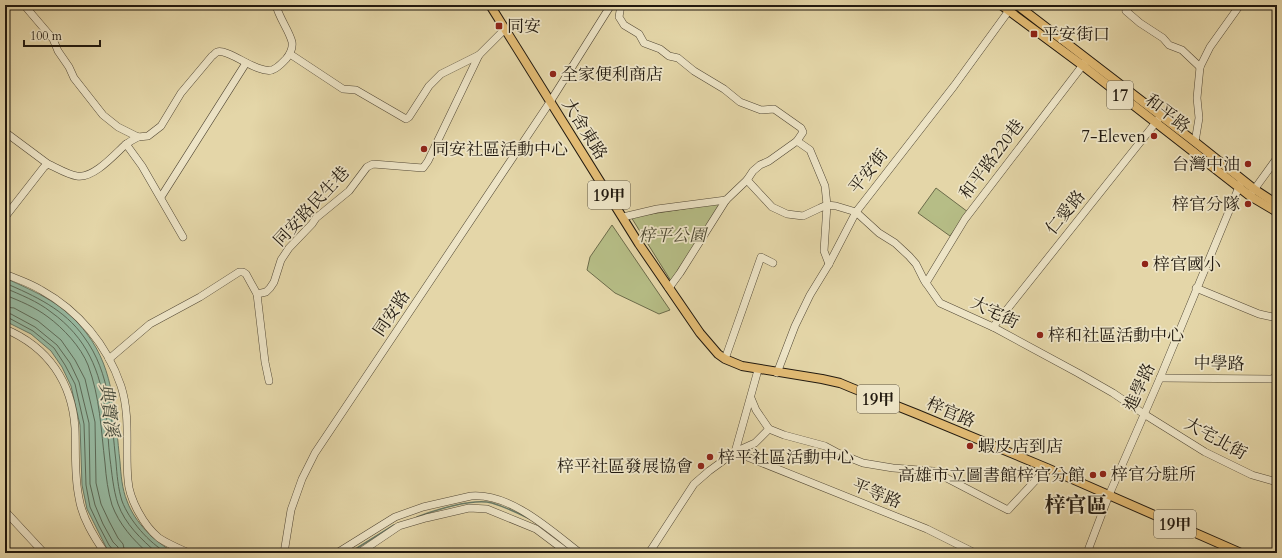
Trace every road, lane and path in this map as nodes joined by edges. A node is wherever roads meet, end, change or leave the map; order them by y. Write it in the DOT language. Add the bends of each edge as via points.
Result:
graph roads {
  1 [pos="24,5"];
  2 [pos="276,5"];
  3 [pos="490,5"];
  4 [pos="611,5"];
  5 [pos="621,5"];
  6 [pos="1001,5"];
  7 [pos="1017,5"];
  8 [pos="1131,5"];
  9 [pos="1240,5"];
  10 [pos="1011,8"];
  11 [pos="505,29"];
  12 [pos="290,54"];
  13 [pos="479,55"];
  14 [pos="1085,62"];
  15 [pos="246,63"];
  16 [pos="1200,67"];
  17 [pos="550,102"];
  18 [pos="1158,119"];
  19 [pos="5,132"];
  20 [pos="138,137"];
  21 [pos="796,141"];
  22 [pos="1195,142"];
  23 [pos="126,144"];
  24 [pos="1277,158"];
  25 [pos="48,164"];
  26 [pos="747,180"];
  27 [pos="1240,183"];
  28 [pos="1252,193"];
  29 [pos="161,197"];
  30 [pos="726,200"];
  31 [pos="1277,204"];
  32 [pos="827,206"];
  33 [pos="856,212"];
  34 [pos="1277,212"];
  35 [pos="5,217"];
  36 [pos="623,217"];
  37 [pos="183,237"];
  38 [pos="773,263"];
  39 [pos="829,264"];
  40 [pos="5,274"];
  41 [pos="926,283"];
  42 [pos="669,288"];
  43 [pos="1196,288"];
  44 [pos="257,294"];
  45 [pos="1277,318"];
  46 [pos="993,327"];
  47 [pos="5,329"];
  48 [pos="109,359"];
  49 [pos="726,360"];
  50 [pos="758,370"];
  51 [pos="777,373"];
  52 [pos="1277,377"];
  53 [pos="1160,378"];
  54 [pos="269,381"];
  55 [pos="751,398"];
  56 [pos="1144,414"];
  57 [pos="769,429"];
  58 [pos="735,452"];
  59 [pos="1047,468"];
  60 [pos="1277,482"];
  61 [pos="1109,495"];
  62 [pos="5,511"];
  63 [pos="44,553"];
  64 [pos="105,553"];
  65 [pos="189,553"];
  66 [pos="284,553"];
  67 [pos="337,553"];
  68 [pos="359,553"];
  69 [pos="568,553"];
  70 [pos="580,553"];
  71 [pos="648,553"];
  72 [pos="975,553"];
  73 [pos="1086,553"];
  74 [pos="1240,553"];
  1 -- 20 [label="street" via="53,39 74,78 102,115"];
  2 -- 12 [label="street" via="292,43"];
  3 -- 11 [label="main road, 大舍東路 / 19甲"];
  4 -- 17 [label="street, 同安路"];
  5 -- 21 [label="street" via="620,17 624,25 639,34 644,43 678,58 740,102 761,110 774,109 801,128 803,132"];
  6 -- 10 [label="main road, 和平路 / 17"];
  7 -- 14 [label="main road, 和平路 / 17"];
  8 -- 16 [label="street" via="1126,11 1169,45 1182,50"];
  9 -- 16 [label="street" via="1210,47"];
  10 -- 14 [label="main road, 和平路 / 17"];
  10 -- 33 [label="street, 平安街"];
  11 -- 13 [label="street"];
  11 -- 17 [label="main road, 大舍東路 / 19甲"];
  12 -- 13 [label="street" via="343,89 356,90 406,119 429,86 441,74"];
  12 -- 15 [label="street" via="280,66 271,70"];
  13 -- 44 [label="street, 同安路民生巷" via="423,168 373,164 367,167 348,191 316,218 289,248 281,260 270,288"];
  14 -- 18 [label="main road, 和平路 / 17"];
  14 -- 41 [label="street, 和平路220巷" via="964,219"];
  15 -- 20 [label="street" via="224,52 217,52 181,93 161,126 148,136"];
  15 -- 29 [label="street"];
  16 -- 22 [label="street" via="1197,98 1199,118"];
  17 -- 36 [label="main road, 大舍東路 / 19甲"];
  17 -- 66 [label="street, 同安路" via="315,453 291,510"];
  18 -- 22 [label="main road, 和平路 / 17"];
  18 -- 27 [label="main road, 和平路 / 17"];
  18 -- 46 [label="street, 仁愛路"];
  19 -- 25 [label="street"];
  20 -- 23 [label="street"];
  21 -- 26 [label="street" via="760,165"];
  21 -- 32 [label="street" via="810,150 825,186"];
  22 -- 27 [label="main road, 和平路 / 17"];
  23 -- 25 [label="street" via="106,163 82,176"];
  23 -- 29 [label="street"];
  24 -- 28 [label="street"];
  25 -- 35 [label="street"];
  26 -- 30 [label="street"];
  26 -- 32 [label="street" via="772,206 787,214 803,216"];
  27 -- 28 [label="main road, 17"];
  27 -- 43 [label="street, 進學路"];
  28 -- 31 [label="main road, 17"];
  28 -- 34 [label="main road, 17"];
  29 -- 37 [label="street"];
  30 -- 36 [label="street" via="657,209"];
  30 -- 42 [label="street"];
  32 -- 33 [label="street"];
  32 -- 39 [label="street" via="824,251"];
  33 -- 39 [label="street, 平安街"];
  33 -- 41 [label="street, 大宅街" via="909,256"];
  36 -- 42 [label="main road, 大舍東路 / 19甲"];
  38 -- 49 [label="street" via="761,257"];
  39 -- 51 [label="street, 平安街" via="795,326"];
  40 -- 48 [label="street" via="41,289 67,307 97,339"];
  41 -- 46 [label="street, 大宅街" via="940,303"];
  42 -- 49 [label="main road, 梓官路 / 19甲" via="706,341"];
  43 -- 45 [label="street" via="1259,314"];
  43 -- 53 [label="street, 進學路"];
  44 -- 48 [label="street" via="246,274 239,272 200,298 150,324"];
  44 -- 54 [label="street"];
  46 -- 56 [label="street, 大宅街" via="1107,389"];
  47 -- 64 [label="street" via="18,335 42,353 61,377 68,391 75,427 76,480 80,503 89,527"];
  48 -- 65 [label="street" via="121,387 125,407 131,496 146,524 158,536"];
  49 -- 50 [label="main road, 梓官路 / 19甲"];
  50 -- 51 [label="main road, 梓官路 / 19甲"];
  50 -- 55 [label="street"];
  51 -- 59 [label="main road, 梓官路 / 19甲" via="840,383"];
  52 -- 53 [label="street, 中學路"];
  53 -- 56 [label="street, 進學路"];
  55 -- 57 [label="street"];
  55 -- 58 [label="street"];
  56 -- 60 [label="street, 大宅北街" via="1205,452 1252,475"];
  56 -- 61 [label="street, 進學路"];
  57 -- 58 [label="street" via="755,443"];
  57 -- 59 [label="street" via="825,446 863,463 933,470 1008,510"];
  58 -- 71 [label="street" via="694,484"];
  58 -- 72 [label="street, 平等路" via="927,529"];
  59 -- 61 [label="main road, 梓官路 / 19甲"];
  61 -- 73 [label="street, 進學路"];
  61 -- 74 [label="main road, 梓官路 / 19甲"];
  62 -- 63 [label="street"];
  67 -- 70 [label="street" via="389,520 410,510 478,496 504,502 530,516"];
  68 -- 69 [label="street" via="399,526 469,508 487,509 536,529"];
}
